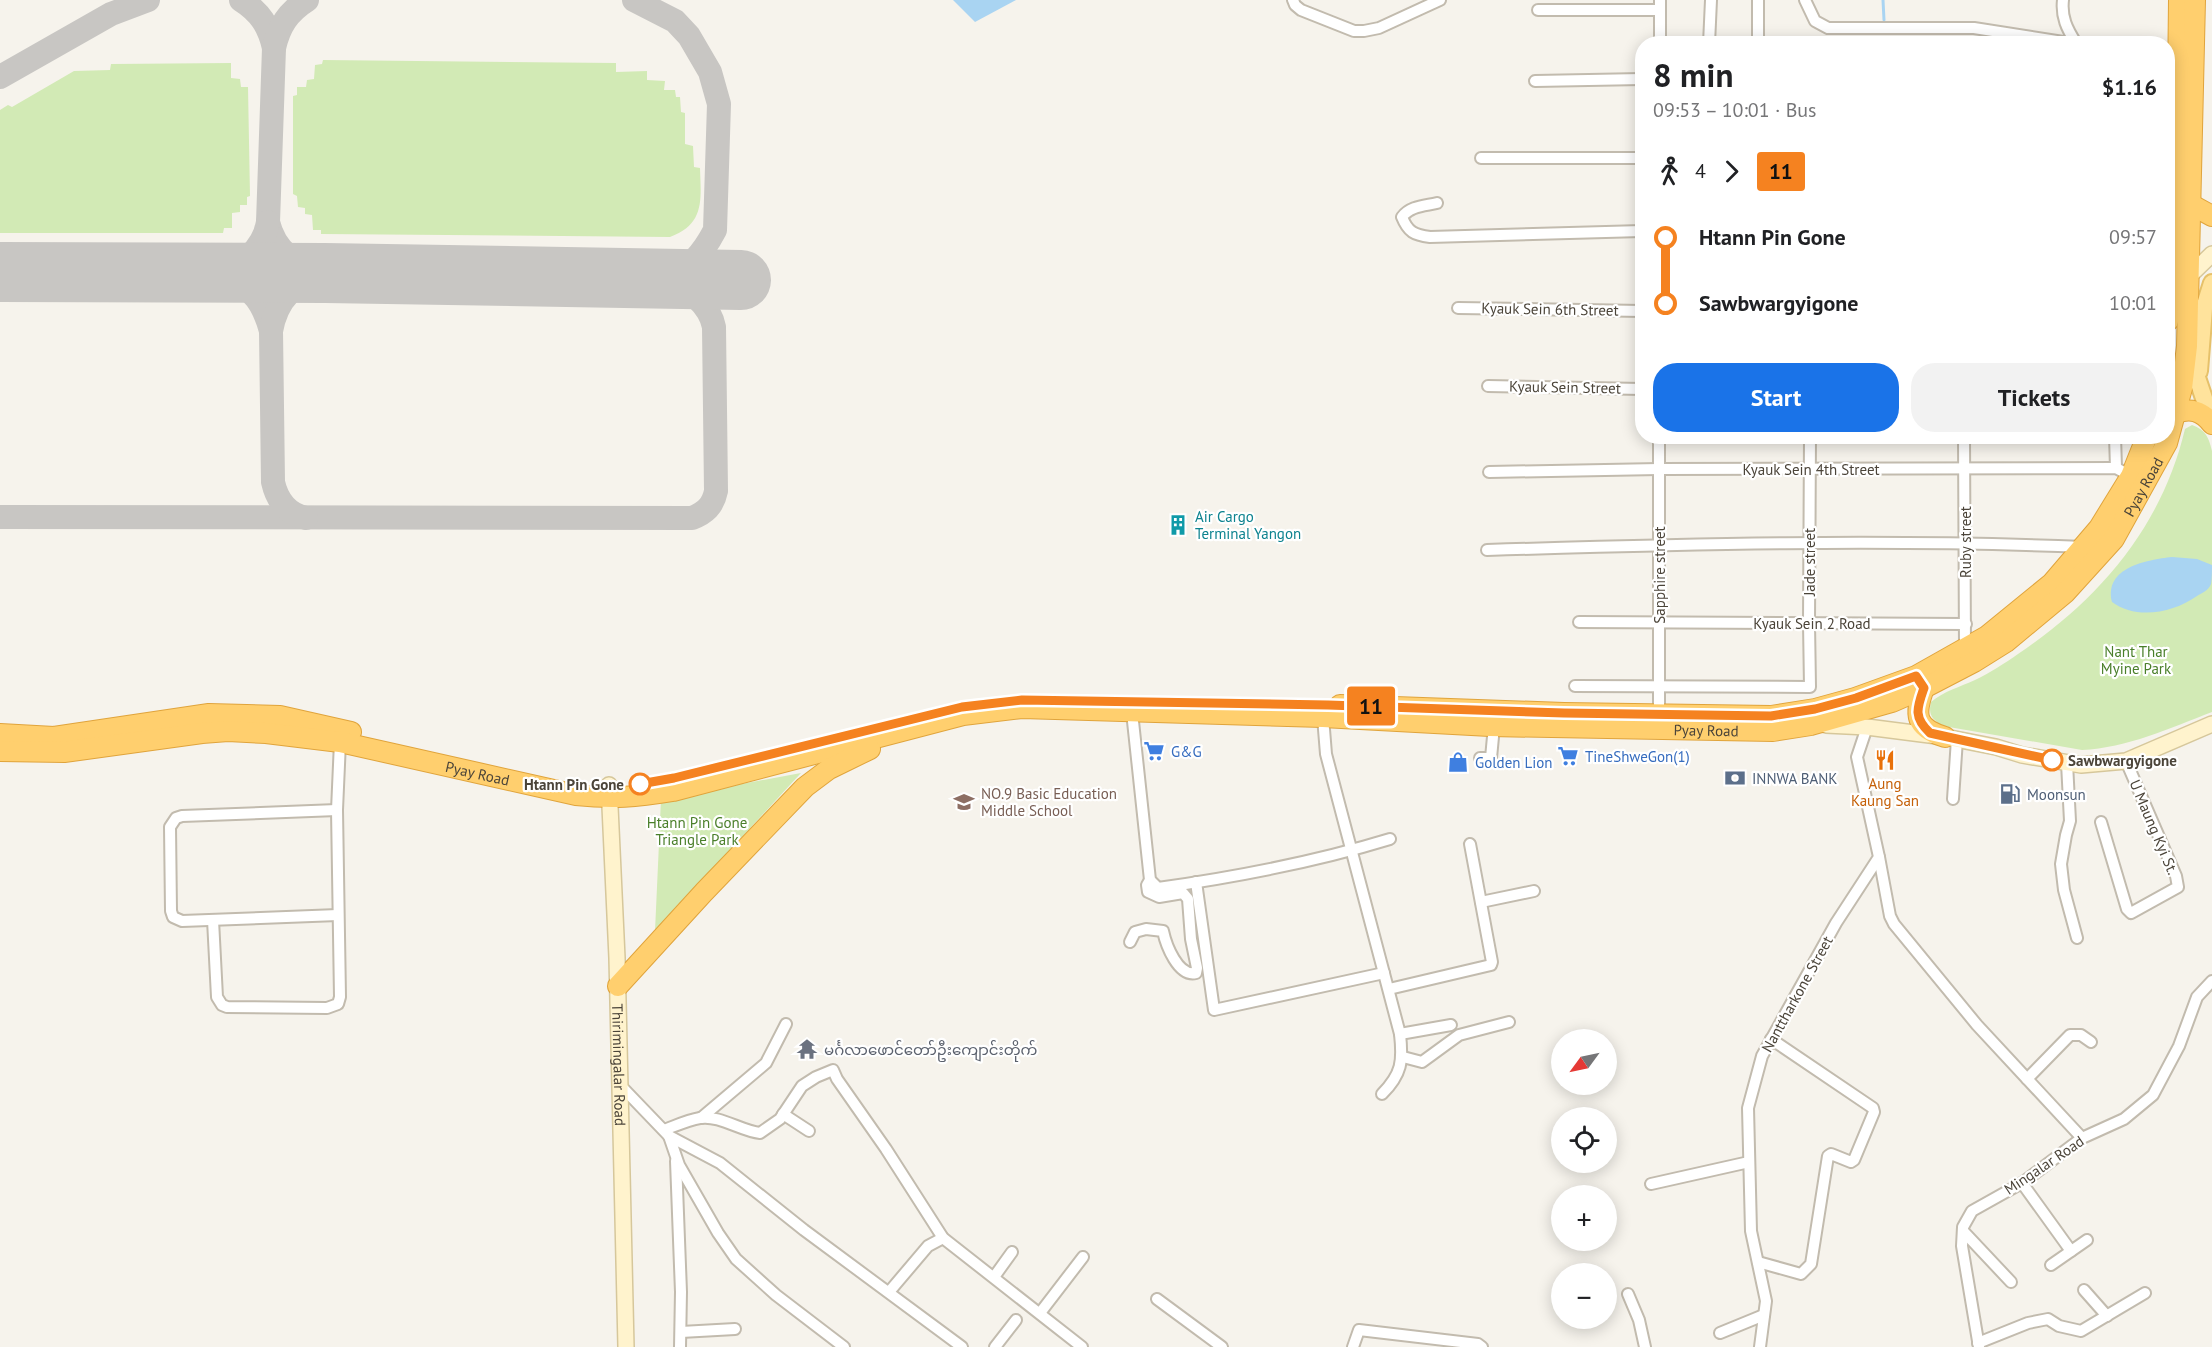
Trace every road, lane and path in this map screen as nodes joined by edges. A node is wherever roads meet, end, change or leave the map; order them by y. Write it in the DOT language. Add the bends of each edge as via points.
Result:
graph roads {
  1 [pos="1293,0"];
  2 [pos="1440,0"];
  3 [pos="1711,0"];
  4 [pos="1758,0"];
  5 [pos="1805,0"];
  6 [pos="2063,0"];
  7 [pos="2179,0"];
  8 [pos="2195,0"];
  9 [pos="1660,5"];
  10 [pos="1538,10"];
  11 [pos="1660,36"];
  12 [pos="1709,36"];
  13 [pos="1758,36"];
  14 [pos="2028,36"];
  15 [pos="2071,36"];
  16 [pos="2180,60"];
  17 [pos="1635,79"];
  18 [pos="2175,79"];
  19 [pos="1535,81"];
  20 [pos="2175,134"];
  21 [pos="1481,158"];
  22 [pos="1635,158"];
  23 [pos="2177,181"];
  24 [pos="1437,203"];
  25 [pos="2190,204"];
  26 [pos="2175,212"];
  27 [pos="2212,216"];
  28 [pos="1635,231"];
  29 [pos="2212,254"];
  30 [pos="2188,277"];
  31 [pos="2212,283"];
  32 [pos="2175,296"];
  33 [pos="1458,308"];
  34 [pos="1635,311"];
  35 [pos="2175,319"];
  36 [pos="2187,346"];
  37 [pos="2199,381"];
  38 [pos="1488,386"];
  39 [pos="1635,388"];
  40 [pos="2175,414"];
  41 [pos="2212,423"];
  42 [pos="1659,444"];
  43 [pos="1810,444"];
  44 [pos="1964,444"];
  45 [pos="2117,444"];
  46 [pos="2141,444"];
  47 [pos="2166,444"];
  48 [pos="1659,469"];
  49 [pos="1810,469"];
  50 [pos="1965,470"];
  51 [pos="1489,472"];
  52 [pos="2123,472"];
  53 [pos="1965,542"];
  54 [pos="1809,544"];
  55 [pos="1659,545"];
  56 [pos="2084,547"];
  57 [pos="1487,550"];
  58 [pos="1579,622"];
  59 [pos="1659,622"];
  60 [pos="1809,623"];
  61 [pos="1966,624"];
  62 [pos="1965,648"];
  63 [pos="1920,682"];
  64 [pos="1575,686"];
  65 [pos="1659,687"];
  66 [pos="1132,712"];
  67 [pos="1659,714"];
  68 [pos="1771,716"];
  69 [pos="1861,716"];
  70 [pos="1323,717"];
  71 [pos="1811,724"];
  72 [pos="2212,724"];
  73 [pos="1494,726"];
  74 [pos="908,729"];
  75 [pos="0,734"];
  76 [pos="1951,738"];
  77 [pos="340,742"];
  78 [pos="0,751"];
  79 [pos="1480,758"];
  80 [pos="2126,761"];
  81 [pos="2067,763"];
  82 [pos="609,792"];
  83 [pos="1953,799"];
  84 [pos="337,810"];
  85 [pos="2101,822"];
  86 [pos="1390,839"];
  87 [pos="1470,844"];
  88 [pos="1352,851"];
  89 [pos="1878,857"];
  90 [pos="1150,880"];
  91 [pos="1196,882"];
  92 [pos="1534,891"];
  93 [pos="1481,902"];
  94 [pos="338,915"];
  95 [pos="213,920"];
  96 [pos="2076,938"];
  97 [pos="1130,942"];
  98 [pos="1384,973"];
  99 [pos="2212,981"];
  100 [pos="618,986"];
  101 [pos="1389,989"];
  102 [pos="1509,1022"];
  103 [pos="786,1024"];
  104 [pos="1451,1024"];
  105 [pos="1400,1034"];
  106 [pos="1771,1039"];
  107 [pos="2091,1042"];
  108 [pos="1403,1057"];
  109 [pos="2027,1079"];
  110 [pos="620,1085"];
  111 [pos="1382,1094"];
  112 [pos="783,1114"];
  113 [pos="701,1118"];
  114 [pos="809,1131"];
  115 [pos="666,1133"];
  116 [pos="2082,1138"];
  117 [pos="675,1155"];
  118 [pos="1749,1162"];
  119 [pos="2022,1182"];
  120 [pos="1651,1184"];
  121 [pos="1963,1232"];
  122 [pos="943,1238"];
  123 [pos="2087,1240"];
  124 [pos="2071,1251"];
  125 [pos="1012,1252"];
  126 [pos="1083,1257"];
  127 [pos="1758,1262"];
  128 [pos="2051,1265"];
  129 [pos="994,1277"];
  130 [pos="2011,1282"];
  131 [pos="2084,1290"];
  132 [pos="889,1292"];
  133 [pos="2145,1293"];
  134 [pos="1628,1294"];
  135 [pos="1157,1299"];
  136 [pos="1040,1313"];
  137 [pos="1764,1315"];
  138 [pos="2107,1316"];
  139 [pos="1016,1320"];
  140 [pos="735,1329"];
  141 [pos="681,1332"];
  142 [pos="1720,1333"];
  143 [pos="1978,1345"];
  144 [pos="626,1347"];
  145 [pos="680,1347"];
  146 [pos="844,1347"];
  147 [pos="962,1347"];
  148 [pos="995,1347"];
  149 [pos="1082,1347"];
  150 [pos="1222,1347"];
  151 [pos="1353,1347"];
  152 [pos="1482,1347"];
  153 [pos="1646,1347"];
  154 [pos="1760,1347"];
  1 -- 2 [label="street" via="1301,10 1354,32 1379,28"];
  3 -- 12 [label="street"];
  4 -- 13 [label="street"];
  5 -- 14 [label="street" via="1815,21 1828,28 1974,28"];
  6 -- 15 [label="street" via="2062,13"];
  7 -- 16 [label="highway, Pyay Road"];
  8 -- 16 [label="highway, Pyay Road"];
  9 -- 10 [label="street"];
  9 -- 11 [label="street"];
  16 -- 18 [label="highway, Pyay Road"];
  16 -- 23 [label="highway, Pyay Road"];
  17 -- 19 [label="street"];
  20 -- 23 [label="highway, Pyay Road"];
  21 -- 22 [label="street"];
  23 -- 25 [label="highway, Pyay Road"];
  23 -- 26 [label="highway, Pyay Road"];
  24 -- 28 [label="street" via="1411,208 1402,218 1407,228 1416,235 1430,237"];
  25 -- 27 [label="highway"];
  25 -- 30 [label="highway, Pyay Road"];
  29 -- 30 [label="street"];
  30 -- 32 [label="street"];
  30 -- 36 [label="highway, Pyay Road"];
  31 -- 37 [label="main road" via="2204,308"];
  33 -- 34 [label="street, Kyauk Sein 6th Street"];
  35 -- 36 [label="main road"];
  36 -- 37 [label="main road"];
  36 -- 40 [label="highway, Pyay Road"];
  37 -- 41 [label="main road"];
  38 -- 39 [label="street, Kyauk Sein Street"];
  40 -- 41 [label="highway" via="2191,410"];
  42 -- 48 [label="street, Sapphire street"];
  43 -- 49 [label="street, Jade street"];
  44 -- 50 [label="street, Ruby street"];
  45 -- 52 [label="street"];
  46 -- 52 [label="highway, Pyay Road"];
  47 -- 63 [label="highway, Pyay Road" via="2114,539 2065,593 2029,625 1974,662"];
  48 -- 49 [label="street, Kyauk Sein 4th Street"];
  48 -- 51 [label="street, Kyauk Sein 4th Street"];
  48 -- 55 [label="street, Sapphire street"];
  49 -- 50 [label="street, Kyauk Sein 4th Street"];
  49 -- 54 [label="street, Jade street"];
  50 -- 52 [label="street, Kyauk Sein 4th Street"];
  50 -- 53 [label="street, Ruby street"];
  52 -- 56 [label="highway, Pyay Road" via="2099,528"];
  53 -- 54 [label="street"];
  53 -- 56 [label="street"];
  53 -- 61 [label="street, Ruby street"];
  54 -- 55 [label="street"];
  54 -- 60 [label="street, Jade street"];
  55 -- 57 [label="street"];
  55 -- 59 [label="street, Sapphire street"];
  56 -- 62 [label="highway, Pyay Road" via="2052,583 1987,636"];
  58 -- 59 [label="street, Kyauk Sein 2 Road"];
  59 -- 60 [label="street, Kyauk Sein 2 Road"];
  59 -- 65 [label="street, Sapphire street"];
  60 -- 61 [label="street, Kyauk Sein 2 Road"];
  60 -- 65 [label="street, Jade street" via="1810,687"];
  61 -- 62 [label="street, Ruby street"];
  62 -- 63 [label="highway, Pyay Road"];
  63 -- 69 [label="highway, Pyay Road" via="1892,702"];
  63 -- 76 [label="highway" via="1917,712 1922,725 1930,733"];
  64 -- 65 [label="street"];
  65 -- 67 [label="street, Sapphire street"];
  66 -- 70 [label="highway, Pyay Road"];
  66 -- 74 [label="highway, Pyay Road" via="1022,708 963,715"];
  66 -- 90 [label="street"];
  67 -- 68 [label="highway, Pyay Road"];
  67 -- 82 [label="highway, Pyay Road" via="1022,700 962,707"];
  68 -- 69 [label="highway, Pyay Road" via="1815,709"];
  68 -- 71 [label="main road, Pyay Road"];
  69 -- 71 [label="highway, Pyay Road"];
  69 -- 76 [label="street"];
  69 -- 89 [label="street" via="1857,757"];
  70 -- 73 [label="highway, Pyay Road"];
  70 -- 88 [label="street" via="1326,754"];
  71 -- 73 [label="highway, Pyay Road" via="1773,731"];
  72 -- 80 [label="street"];
  73 -- 79 [label="street" via="1491,758"];
  74 -- 82 [label="highway, Pyay Road" via="673,791 636,797"];
  74 -- 100 [label="highway" via="829,769 805,787"];
  75 -- 82 [label="highway, Pyay Road" via="54,737 209,714 280,716"];
  76 -- 81 [label="street"];
  76 -- 83 [label="street"];
  77 -- 78 [label="highway, Pyay Road" via="228,731 64,752"];
  77 -- 82 [label="highway, Pyay Road" via="576,795"];
  77 -- 84 [label="street"];
  80 -- 81 [label="street"];
  80 -- 85 [label="street, U Maung Kyi St." via="2178,887 2131,913"];
  81 -- 96 [label="street" via="2070,821 2061,864"];
  82 -- 100 [label="street, Thirimingalar Road"];
  84 -- 94 [label="street"];
  84 -- 95 [label="street" via="176,818 170,827 173,917 182,921"];
  86 -- 88 [label="street"];
  87 -- 93 [label="street"];
  88 -- 91 [label="street"];
  88 -- 98 [label="street"];
  89 -- 106 [label="street, Nanttharkone Street"];
  89 -- 109 [label="street" via="1894,924"];
  90 -- 91 [label="street" via="1158,888"];
  90 -- 97 [label="street" via="1148,892 1159,897 1183,893 1188,899 1196,973 1186,972 1172,955 1163,931 1135,932"];
  91 -- 98 [label="street" via="1214,1010"];
  92 -- 93 [label="street"];
  93 -- 101 [label="street" via="1491,965"];
  94 -- 95 [label="street"];
  94 -- 95 [label="street" via="340,997 338,1004 327,1008 222,1005 217,997"];
  98 -- 101 [label="street"];
  99 -- 116 [label="street, Mingalar Road" via="2197,997 2179,1046 2153,1095 2124,1119"];
  100 -- 110 [label="street, Thirimingalar Road"];
  101 -- 105 [label="street"];
  102 -- 108 [label="street" via="1459,1035 1422,1062"];
  103 -- 113 [label="street" via="766,1063"];
  104 -- 105 [label="street"];
  105 -- 108 [label="street"];
  106 -- 118 [label="street, Nanttharkone Street" via="1762,1056 1748,1108"];
  106 -- 127 [label="street" via="1874,1112 1854,1160 1828,1156 1811,1264 1801,1274"];
  107 -- 109 [label="street" via="2080,1035 2070,1035"];
  108 -- 111 [label="street" via="1395,1080"];
  109 -- 116 [label="street"];
  110 -- 115 [label="street"];
  110 -- 144 [label="street, Thirimingalar Road"];
  112 -- 113 [label="street" via="760,1133"];
  112 -- 114 [label="street"];
  112 -- 122 [label="street" via="802,1086 833,1070"];
  113 -- 115 [label="street"];
  115 -- 117 [label="street"];
  115 -- 132 [label="street" via="720,1163"];
  116 -- 119 [label="street, Mingalar Road"];
  117 -- 141 [label="street"];
  117 -- 146 [label="street" via="736,1259"];
  118 -- 120 [label="street"];
  118 -- 127 [label="street, Nanttharkone Street" via="1751,1231"];
  119 -- 121 [label="street, Mingalar Road" via="1972,1211"];
  119 -- 124 [label="street"];
  121 -- 130 [label="street"];
  121 -- 143 [label="street"];
  122 -- 129 [label="street"];
  122 -- 132 [label="street" via="928,1246"];
  123 -- 124 [label="street"];
  124 -- 128 [label="street"];
  125 -- 129 [label="street"];
  126 -- 136 [label="street"];
  127 -- 137 [label="street, Nanttharkone Street" via="1766,1301"];
  129 -- 136 [label="street"];
  131 -- 138 [label="street"];
  132 -- 147 [label="street"];
  133 -- 138 [label="street"];
  134 -- 153 [label="street"];
  135 -- 150 [label="street"];
  136 -- 149 [label="street"];
  137 -- 142 [label="street"];
  137 -- 154 [label="street, Nanttharkone Street"];
  138 -- 143 [label="street" via="2081,1331 2048,1319 2028,1323"];
  139 -- 148 [label="street"];
  140 -- 141 [label="street"];
  141 -- 145 [label="street"];
  151 -- 152 [label="street" via="1359,1330"];
}
